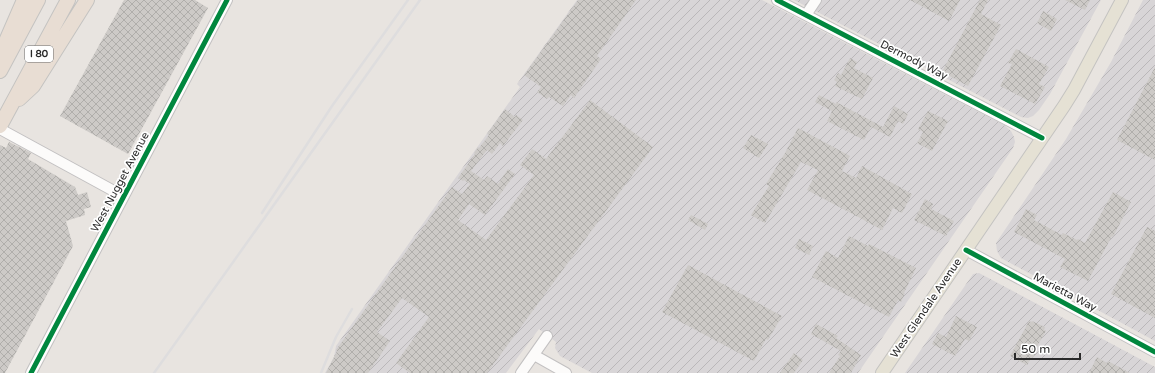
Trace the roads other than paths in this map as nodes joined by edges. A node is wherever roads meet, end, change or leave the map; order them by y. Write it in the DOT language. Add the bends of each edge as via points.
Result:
graph roads {
  1 [pos="24,0"];
  2 [pos="38,0"];
  3 [pos="68,0"];
  4 [pos="87,0"];
  5 [pos="227,0"];
  6 [pos="777,0"];
  7 [pos="816,0"];
  8 [pos="1122,0"];
  9 [pos="806,15"];
  10 [pos="0,55"];
  11 [pos="0,70"];
  12 [pos="10,108"];
  13 [pos="0,126"];
  14 [pos="0,129"];
  15 [pos="1042,138"];
  16 [pos="123,196"];
  17 [pos="966,250"];
  18 [pos="547,336"];
  19 [pos="1155,352"];
  20 [pos="534,355"];
  21 [pos="31,373"];
  22 [pos="521,373"];
  23 [pos="566,373"];
  24 [pos="882,373"];
  1 -- 10 [label="highway"];
  2 -- 11 [label="highway, I 80"];
  3 -- 12 [label="highway, I 80"];
  4 -- 12 [label="highway" via="33,86"];
  5 -- 16 [label="street, West Nugget Avenue"];
  6 -- 9 [label="street, Dermody Way"];
  7 -- 9 [label="street"];
  8 -- 15 [label="main road, West Glendale Avenue" via="1074,90"];
  9 -- 15 [label="street, Dermody Way"];
  12 -- 13 [label="highway, I 80"];
  14 -- 16 [label="street"];
  15 -- 17 [label="main road, West Glendale Avenue"];
  16 -- 21 [label="street, West Nugget Avenue"];
  17 -- 19 [label="street, Marietta Way"];
  17 -- 24 [label="main road, West Glendale Avenue"];
  18 -- 20 [label="street"];
  20 -- 22 [label="street"];
  20 -- 23 [label="street"];
}
